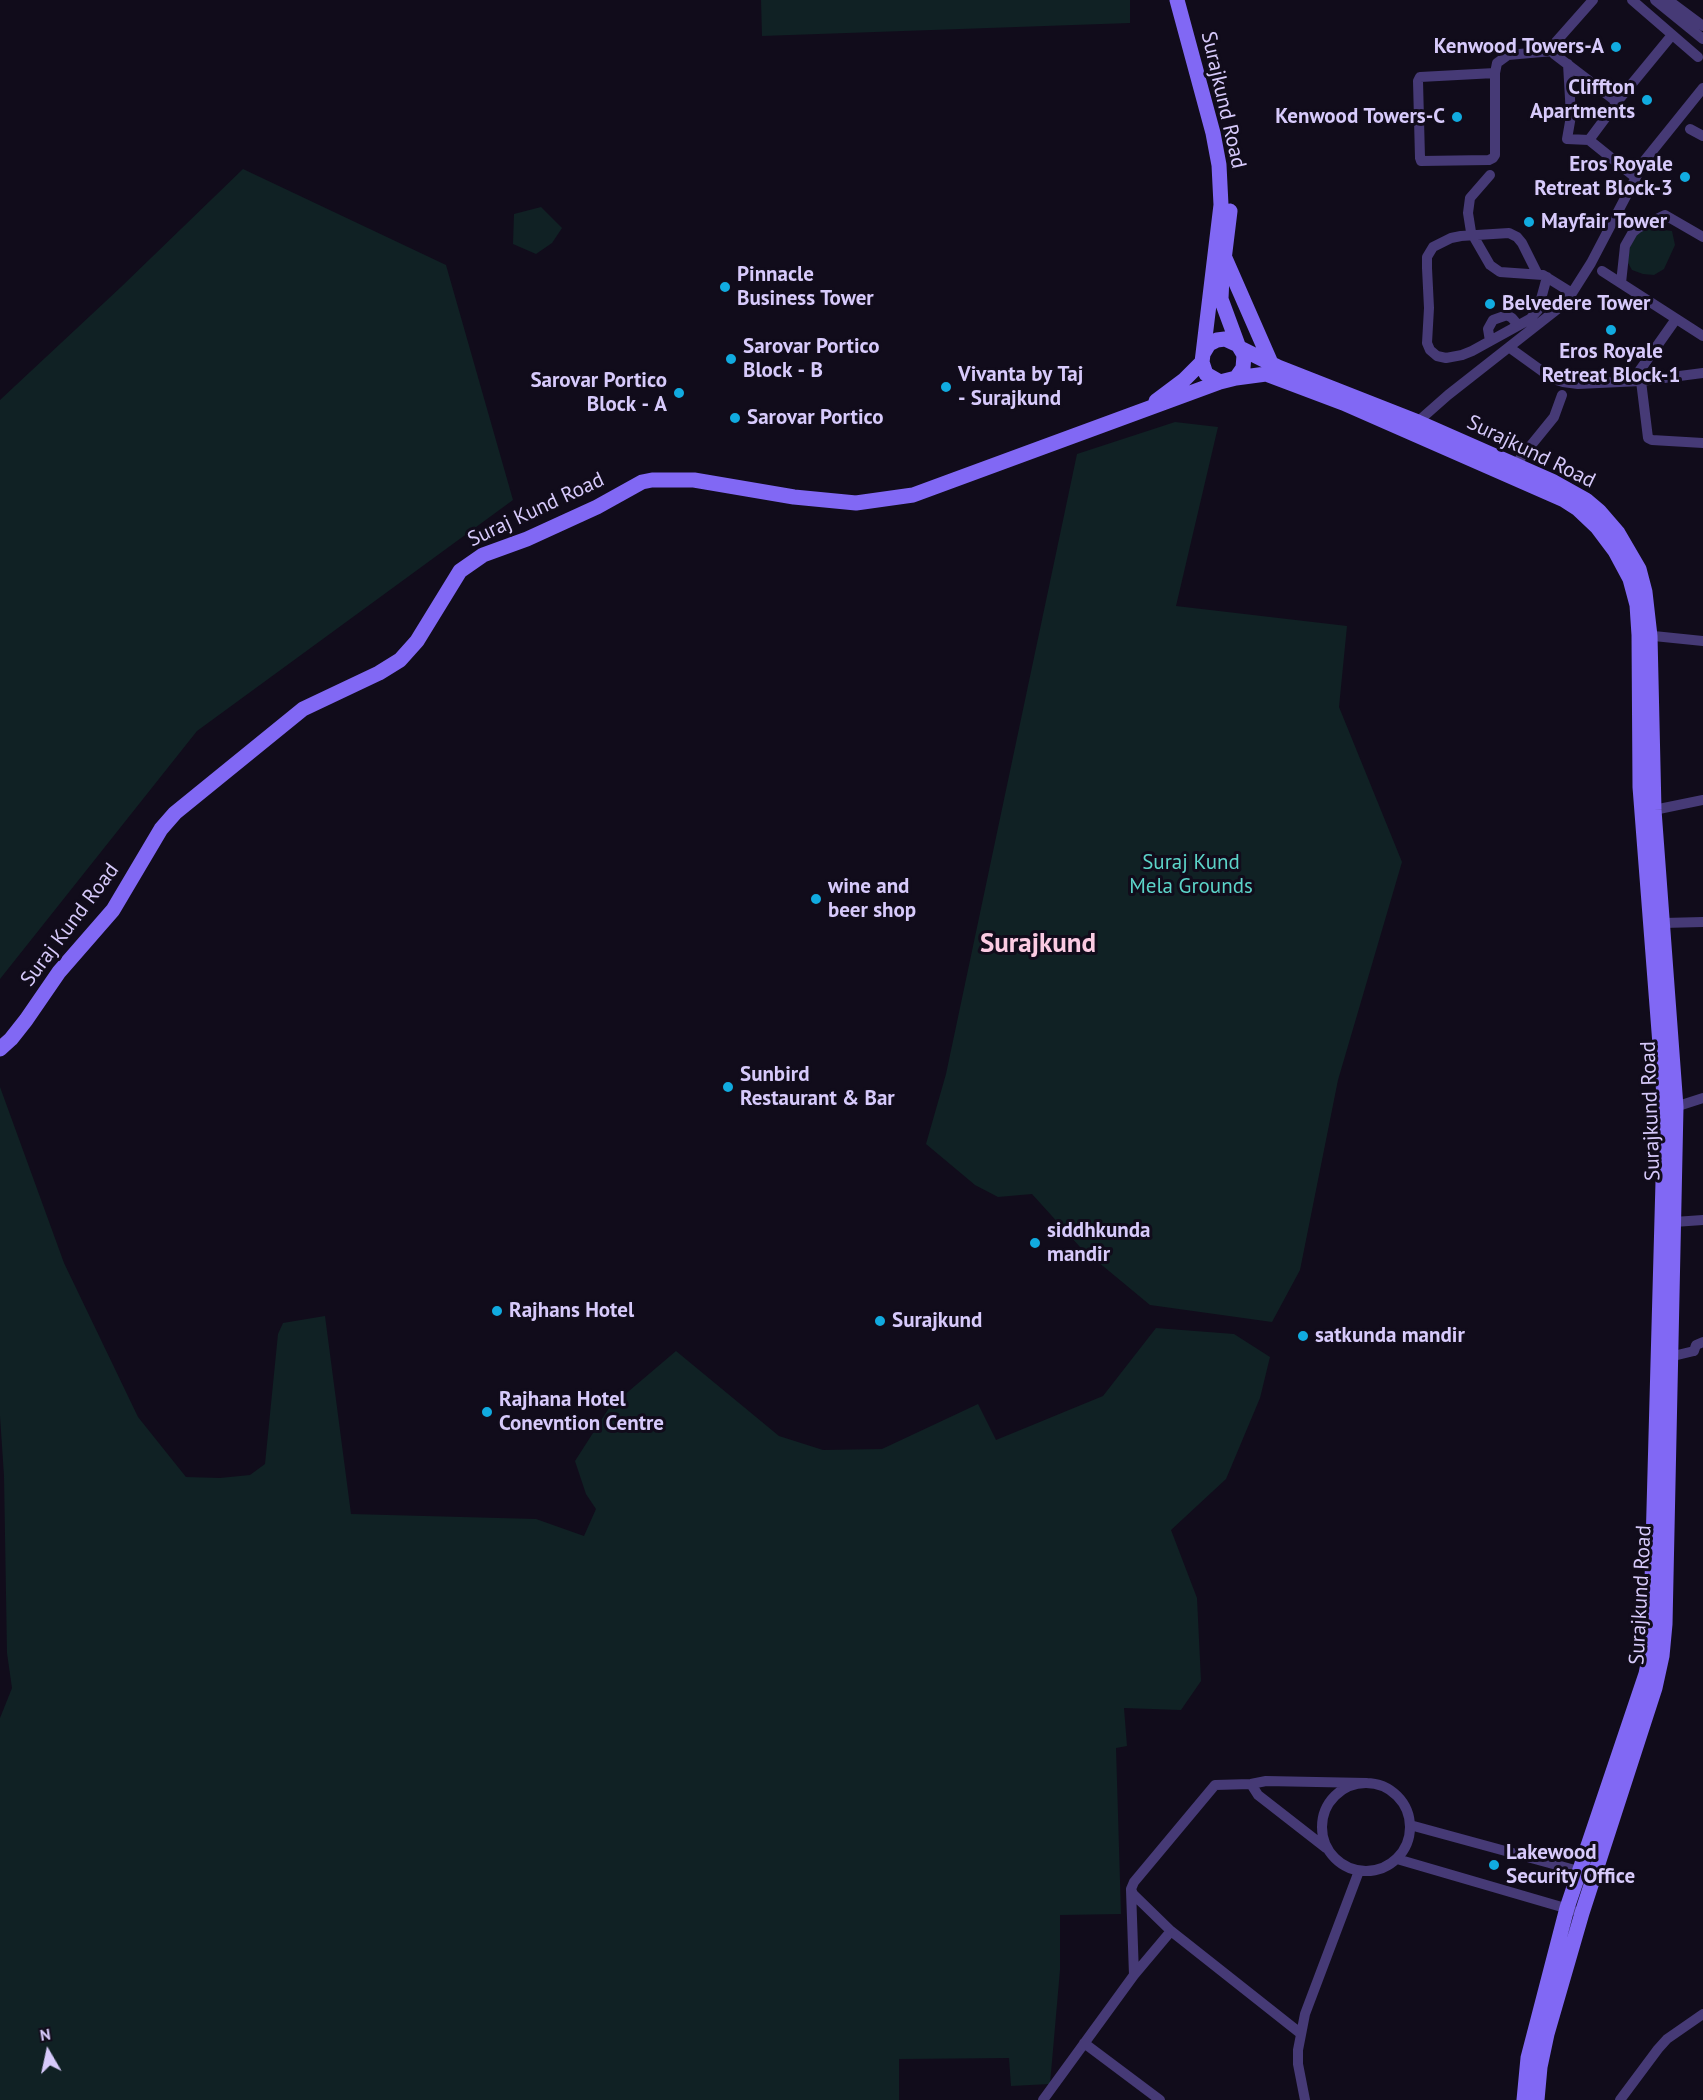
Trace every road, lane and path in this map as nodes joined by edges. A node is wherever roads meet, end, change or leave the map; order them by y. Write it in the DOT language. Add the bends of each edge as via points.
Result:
graph roads {
  1 [pos="1177,0"];
  2 [pos="1187,0"];
  3 [pos="1593,0"];
  4 [pos="1632,0"];
  5 [pos="1655,0"];
  6 [pos="1668,0"];
  7 [pos="1703,26"];
  8 [pos="1672,35"];
  9 [pos="1703,39"];
  10 [pos="1553,51"];
  11 [pos="1698,57"];
  12 [pos="1568,64"];
  13 [pos="1495,72"];
  14 [pos="1703,88"];
  15 [pos="1617,102"];
  16 [pos="1690,129"];
  17 [pos="1703,136"];
  18 [pos="1589,140"];
  19 [pos="1490,175"];
  20 [pos="1635,177"];
  21 [pos="1610,228"];
  22 [pos="1474,236"];
  23 [pos="1703,237"];
  24 [pos="1628,239"];
  25 [pos="1225,258"];
  26 [pos="1602,271"];
  27 [pos="1542,275"];
  28 [pos="1621,283"];
  29 [pos="1572,293"];
  30 [pos="1676,319"];
  31 [pos="1518,325"];
  32 [pos="1703,336"];
  33 [pos="1490,341"];
  34 [pos="1240,347"];
  35 [pos="1510,348"];
  36 [pos="1202,358"];
  37 [pos="1270,363"];
  38 [pos="1703,373"];
  39 [pos="1640,375"];
  40 [pos="1236,378"];
  41 [pos="1220,382"];
  42 [pos="1562,394"];
  43 [pos="1144,410"];
  44 [pos="1412,426"];
  45 [pos="1703,443"];
  46 [pos="1515,465"];
  47 [pos="1645,635"];
  48 [pos="1703,641"];
  49 [pos="1702,801"];
  50 [pos="1654,810"];
  51 [pos="1703,922"];
  52 [pos="1663,923"];
  53 [pos="0,1049"];
  54 [pos="1703,1098"];
  55 [pos="1670,1108"];
  56 [pos="1668,1201"];
  57 [pos="1703,1220"];
  58 [pos="1674,1222"];
  59 [pos="1703,1342"];
  60 [pos="1699,1355"];
  61 [pos="1665,1358"];
  62 [pos="1367,1783"];
  63 [pos="1251,1784"];
  64 [pos="1410,1825"];
  65 [pos="1326,1848"];
  66 [pos="1397,1859"];
  67 [pos="1359,1871"];
  68 [pos="1580,1872"];
  69 [pos="1595,1875"];
  70 [pos="1131,1890"];
  71 [pos="1567,1908"];
  72 [pos="1582,1913"];
  73 [pos="1171,1931"];
  74 [pos="1134,1974"];
  75 [pos="1703,2014"];
  76 [pos="1300,2033"];
  77 [pos="1084,2043"];
  78 [pos="1043,2100"];
  79 [pos="1160,2100"];
  80 [pos="1305,2100"];
  81 [pos="1524,2100"];
  82 [pos="1537,2100"];
  83 [pos="1620,2100"];
  1 -- 36 [label="main road, Surajkund Road" via="1219,165 1221,205"];
  2 -- 25 [label="main road, Surajkund Road" via="1226,143 1231,194"];
  3 -- 10 [label="street" via="1554,44"];
  4 -- 8 [label="street"];
  5 -- 9 [label="street"];
  6 -- 7 [label="street"];
  8 -- 11 [label="street"];
  8 -- 15 [label="street"];
  10 -- 12 [label="street"];
  10 -- 13 [label="street" via="1508,55 1497,63"];
  12 -- 15 [label="street"];
  12 -- 18 [label="street" via="1571,116 1566,139"];
  13 -- 13 [label="street" via="1420,77 1421,161 1493,158"];
  14 -- 20 [label="street"];
  15 -- 18 [label="street"];
  16 -- 17 [label="street"];
  18 -- 20 [label="street"];
  19 -- 22 [label="street" via="1470,198 1468,213"];
  20 -- 21 [label="street"];
  21 -- 24 [label="street"];
  21 -- 29 [label="street"];
  22 -- 27 [label="street" via="1490,265 1500,272"];
  22 -- 27 [label="street" via="1509,233 1518,237"];
  22 -- 33 [label="street" via="1451,238 1430,251 1426,268 1427,343 1437,357 1446,358"];
  23 -- 24 [label="street" via="1665,215 1638,228"];
  24 -- 28 [label="street"];
  25 -- 34 [label="main road, Surajkund Road" via="1221,299"];
  25 -- 37 [label="main road"];
  26 -- 28 [label="street"];
  27 -- 29 [label="street"];
  27 -- 31 [label="street" via="1538,310"];
  28 -- 30 [label="street"];
  29 -- 35 [label="street"];
  30 -- 32 [label="street"];
  30 -- 39 [label="street"];
  31 -- 33 [label="street"];
  31 -- 33 [label="street" via="1507,315 1493,320 1488,329"];
  34 -- 36 [label="main road" via="1225,339 1216,340 1209,344"];
  34 -- 37 [label="main road, Surajkund Road"];
  34 -- 40 [label="main road" via="1245,361"];
  35 -- 39 [label="street" via="1563,382 1578,384"];
  35 -- 44 [label="street"];
  36 -- 41 [label="main road" via="1206,374"];
  36 -- 43 [label="main road" via="1184,380"];
  37 -- 44 [label="main road, Surajkund Road"];
  38 -- 39 [label="street"];
  39 -- 45 [label="street" via="1648,438"];
  40 -- 41 [label="main road"];
  40 -- 44 [label="main road, Surajkund Road" via="1266,374"];
  41 -- 43 [label="main road, Suraj Kund Road"];
  42 -- 46 [label="street" via="1554,417"];
  43 -- 53 [label="main road, Suraj Kund Road" via="913,495 882,500 794,497 694,480 642,482 527,540 483,555 460,571 417,641 400,660 303,709 175,813 161,829 113,910"];
  44 -- 46 [label="main road, Surajkund Road"];
  44 -- 47 [label="main road, Surajkund Road" via="1578,509 1605,537 1624,566"];
  46 -- 47 [label="main road, Surajkund Road" via="1571,491 1609,521 1639,569 1645,592"];
  47 -- 48 [label="street"];
  47 -- 50 [label="main road, Surajkund Road"];
  47 -- 55 [label="main road, Surajkund Road" via="1640,787"];
  49 -- 50 [label="street"];
  50 -- 52 [label="main road, Surajkund Road"];
  51 -- 52 [label="street"];
  52 -- 55 [label="main road, Surajkund Road"];
  54 -- 55 [label="street"];
  55 -- 56 [label="main road, Surajkund Road"];
  56 -- 58 [label="main road, Surajkund Road"];
  56 -- 61 [label="main road, Surajkund Road"];
  57 -- 58 [label="street"];
  58 -- 61 [label="main road, Surajkund Road"];
  59 -- 60 [label="street" via="1696,1345"];
  60 -- 61 [label="street"];
  61 -- 68 [label="main road, Surajkund Road" via="1649,1663"];
  61 -- 69 [label="main road, Surajkund Road" via="1662,1656"];
  62 -- 63 [label="street"];
  62 -- 64 [label="street" via="1383,1786 1397,1796"];
  62 -- 65 [label="street" via="1349,1786 1334,1796 1324,1812 1321,1830"];
  63 -- 65 [label="street" via="1258,1795"];
  63 -- 70 [label="street" via="1212,1787"];
  64 -- 66 [label="street" via="1407,1844"];
  64 -- 68 [label="street"];
  65 -- 67 [label="street" via="1340,1863"];
  66 -- 67 [label="street" via="1379,1870"];
  66 -- 71 [label="street"];
  67 -- 76 [label="street"];
  68 -- 69 [label="street"];
  68 -- 71 [label="main road, Surajkund Road"];
  69 -- 72 [label="main road, Surajkund Road"];
  70 -- 73 [label="street"];
  70 -- 74 [label="street"];
  71 -- 72 [label="street"];
  71 -- 81 [label="main road, Surajkund Road" via="1528,2058"];
  72 -- 82 [label="main road, Surajkund Road" via="1547,2034"];
  73 -- 74 [label="street"];
  73 -- 76 [label="street"];
  74 -- 77 [label="street"];
  75 -- 83 [label="street" via="1667,2039"];
  76 -- 80 [label="street" via="1298,2064"];
  77 -- 78 [label="street"];
  77 -- 79 [label="street"];
}
